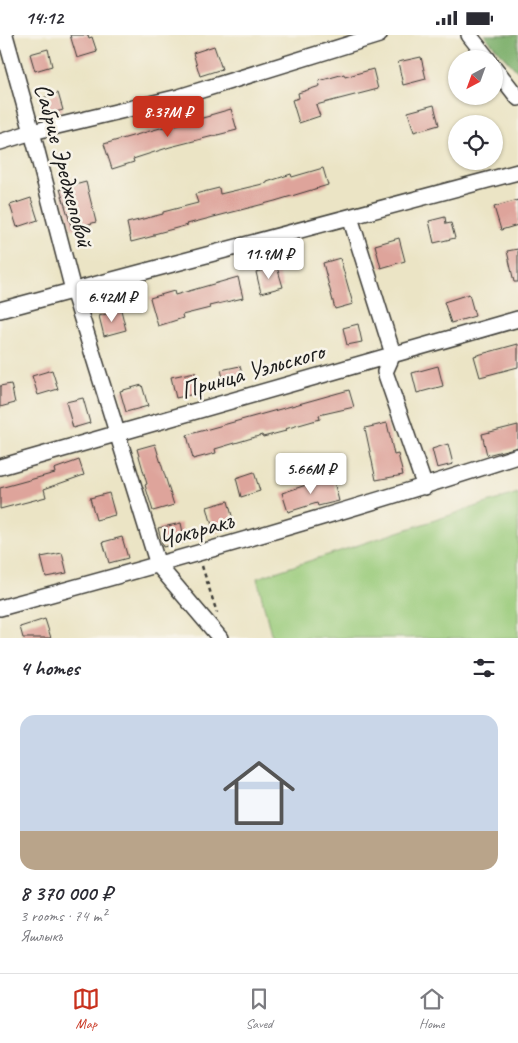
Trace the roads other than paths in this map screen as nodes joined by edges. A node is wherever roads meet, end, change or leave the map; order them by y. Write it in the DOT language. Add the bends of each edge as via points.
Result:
graph roads {
  1 [pos="5,35"];
  2 [pos="378,35"];
  3 [pos="469,35"];
  4 [pos="481,50"];
  5 [pos="503,79"];
  6 [pos="518,98"];
  7 [pos="32,132"];
  8 [pos="0,142"];
  9 [pos="518,172"];
  10 [pos="350,217"];
  11 [pos="73,291"];
  12 [pos="0,310"];
  13 [pos="518,319"];
  14 [pos="393,354"];
  15 [pos="116,434"];
  16 [pos="518,456"];
  17 [pos="0,467"];
  18 [pos="425,487"];
  19 [pos="158,565"];
  20 [pos="0,608"];
  21 [pos="220,638"];
  1 -- 7 [label="street, Сабрие Эреджеповой"];
  2 -- 7 [label="street" via="179,97"];
  3 -- 4 [label="street"];
  5 -- 6 [label="street"];
  7 -- 8 [label="street"];
  7 -- 11 [label="street, Сабрие Эреджеповой"];
  9 -- 10 [label="street"];
  10 -- 11 [label="street"];
  10 -- 14 [label="street"];
  11 -- 12 [label="street"];
  11 -- 15 [label="street, Сабрие Эреджеповой"];
  13 -- 14 [label="street, Принца Уэльского"];
  14 -- 15 [label="street, Принца Уэльского"];
  14 -- 18 [label="street" via="385,372"];
  15 -- 17 [label="street, Принца Уэльского"];
  15 -- 19 [label="street, Сабрие Эреджеповой"];
  16 -- 18 [label="street, Чокъракъ"];
  18 -- 19 [label="street, Чокъракъ"];
  19 -- 20 [label="street, Чокъракъ"];
  19 -- 21 [label="street"];
}
